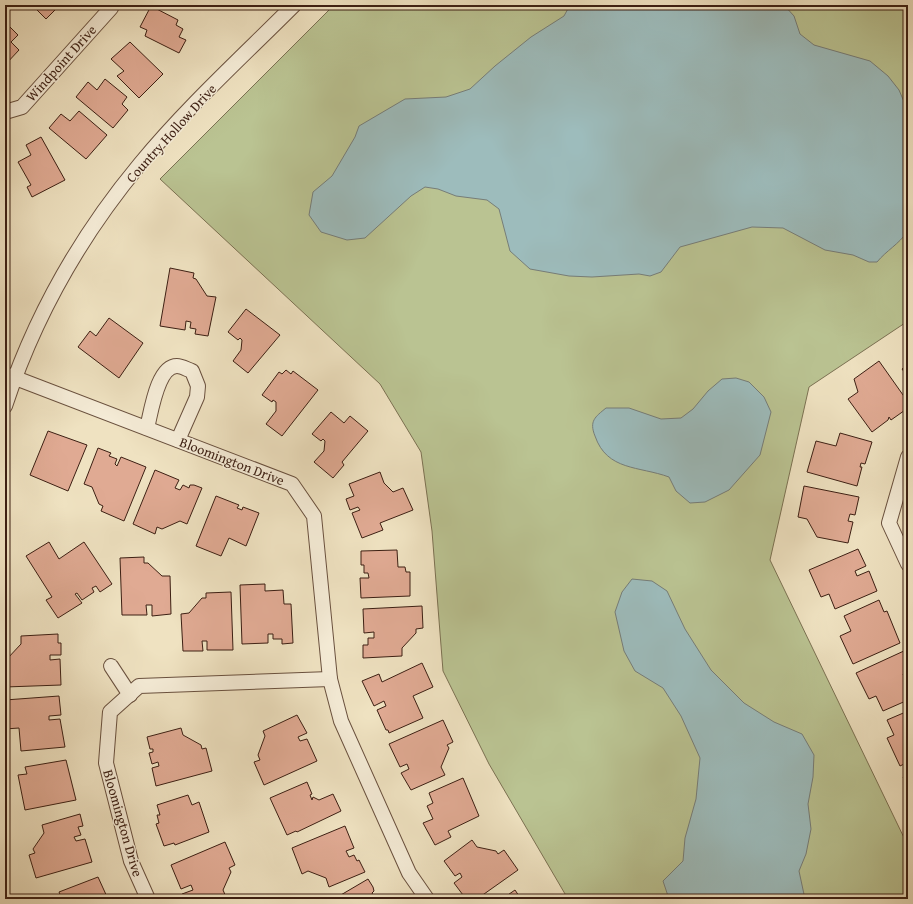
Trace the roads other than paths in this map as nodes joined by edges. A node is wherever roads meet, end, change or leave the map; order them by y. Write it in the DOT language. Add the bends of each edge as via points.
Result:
graph roads {
  1 [pos="112,5"];
  2 [pos="294,5"];
  3 [pos="5,112"];
  4 [pos="10,376"];
  5 [pos="5,406"];
  6 [pos="147,428"];
  7 [pos="178,440"];
  8 [pos="908,457"];
  9 [pos="908,564"];
  10 [pos="111,666"];
  11 [pos="330,679"];
  12 [pos="130,695"];
  13 [pos="148,899"];
  14 [pos="427,899"];
  1 -- 3 [label="street, Windpoint Drive" via="22,107"];
  2 -- 4 [label="street, Country Hollow Drive" via="140,164 86,236"];
  4 -- 5 [label="street, Country Hollow Drive"];
  4 -- 6 [label="street, Bloomington Drive"];
  6 -- 7 [label="street, Bloomington Drive"];
  6 -- 7 [label="street" via="158,383 167,370 177,366 192,371 198,386 197,396"];
  7 -- 11 [label="street, Bloomington Drive" via="292,484 314,516"];
  8 -- 9 [label="street" via="889,522"];
  10 -- 12 [label="street"];
  11 -- 12 [label="street, Bloomington Drive" via="139,686"];
  11 -- 14 [label="street, Bloomington Drive" via="341,721 409,873"];
  12 -- 13 [label="street, Bloomington Drive" via="110,712 106,763 131,862"];
}
